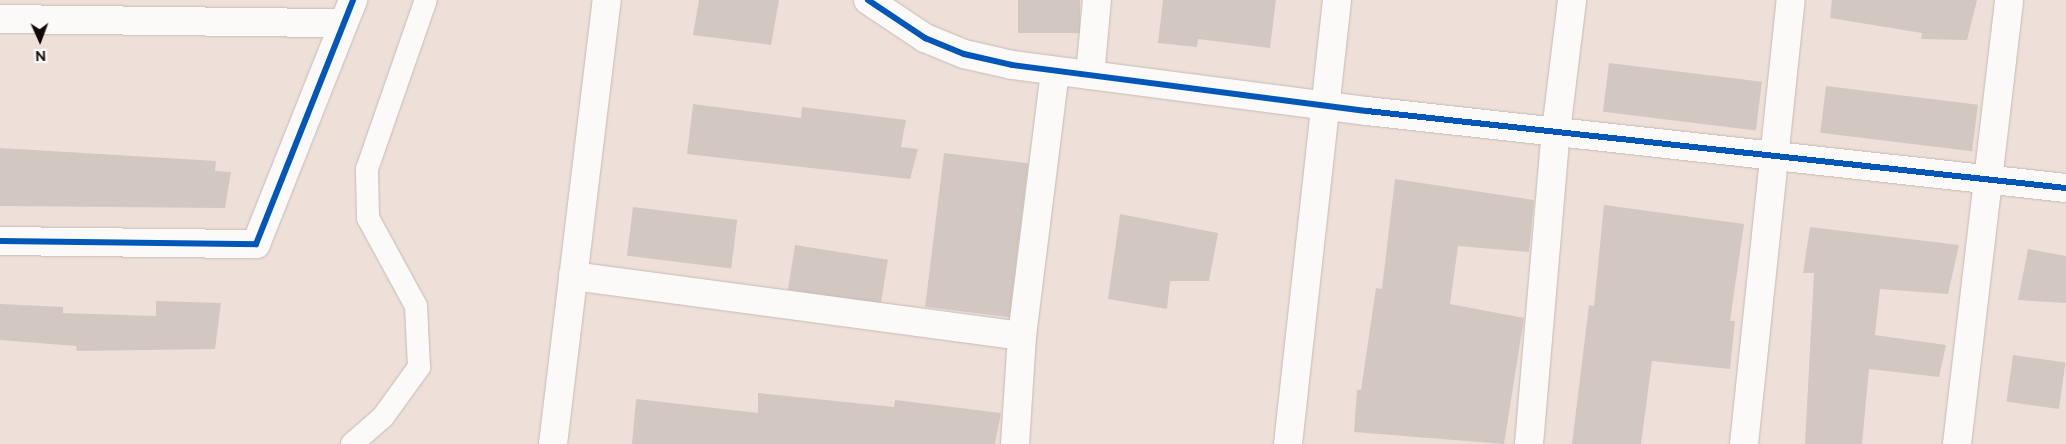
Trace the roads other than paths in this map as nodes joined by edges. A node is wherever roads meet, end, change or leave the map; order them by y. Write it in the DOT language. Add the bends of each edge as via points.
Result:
graph roads {
  1 [pos="426,0"];
  2 [pos="607,0"];
  3 [pos="868,0"];
  4 [pos="1097,0"];
  5 [pos="1337,0"];
  6 [pos="1572,0"];
  7 [pos="1791,0"];
  8 [pos="2009,0"];
  9 [pos="348,12"];
  10 [pos="0,19"];
  11 [pos="1055,71"];
  12 [pos="1090,75"];
  13 [pos="1326,105"];
  14 [pos="1556,131"];
  15 [pos="1775,156"];
  16 [pos="1988,180"];
  17 [pos="2066,188"];
  18 [pos="0,241"];
  19 [pos="573,276"];
  20 [pos="1022,336"];
  21 [pos="352,444"];
  22 [pos="553,444"];
  23 [pos="1015,444"];
  24 [pos="1288,444"];
  25 [pos="1529,444"];
  26 [pos="1744,444"];
  27 [pos="1957,444"];
  1 -- 21 [label="lane" via="367,169 368,218 416,306 419,367 383,417"];
  2 -- 19 [label="street"];
  3 -- 11 [label="street" via="925,38 964,54"];
  4 -- 12 [label="street"];
  5 -- 13 [label="street"];
  6 -- 14 [label="street"];
  7 -- 15 [label="street"];
  8 -- 16 [label="street"];
  9 -- 10 [label="street"];
  9 -- 18 [label="street" via="256,244"];
  11 -- 12 [label="street"];
  11 -- 20 [label="street"];
  12 -- 13 [label="street"];
  13 -- 14 [label="street"];
  13 -- 24 [label="street"];
  14 -- 15 [label="street"];
  14 -- 25 [label="street"];
  15 -- 16 [label="street"];
  15 -- 26 [label="street"];
  16 -- 17 [label="street"];
  16 -- 27 [label="street"];
  19 -- 20 [label="street"];
  19 -- 22 [label="street"];
  20 -- 23 [label="street"];
}
